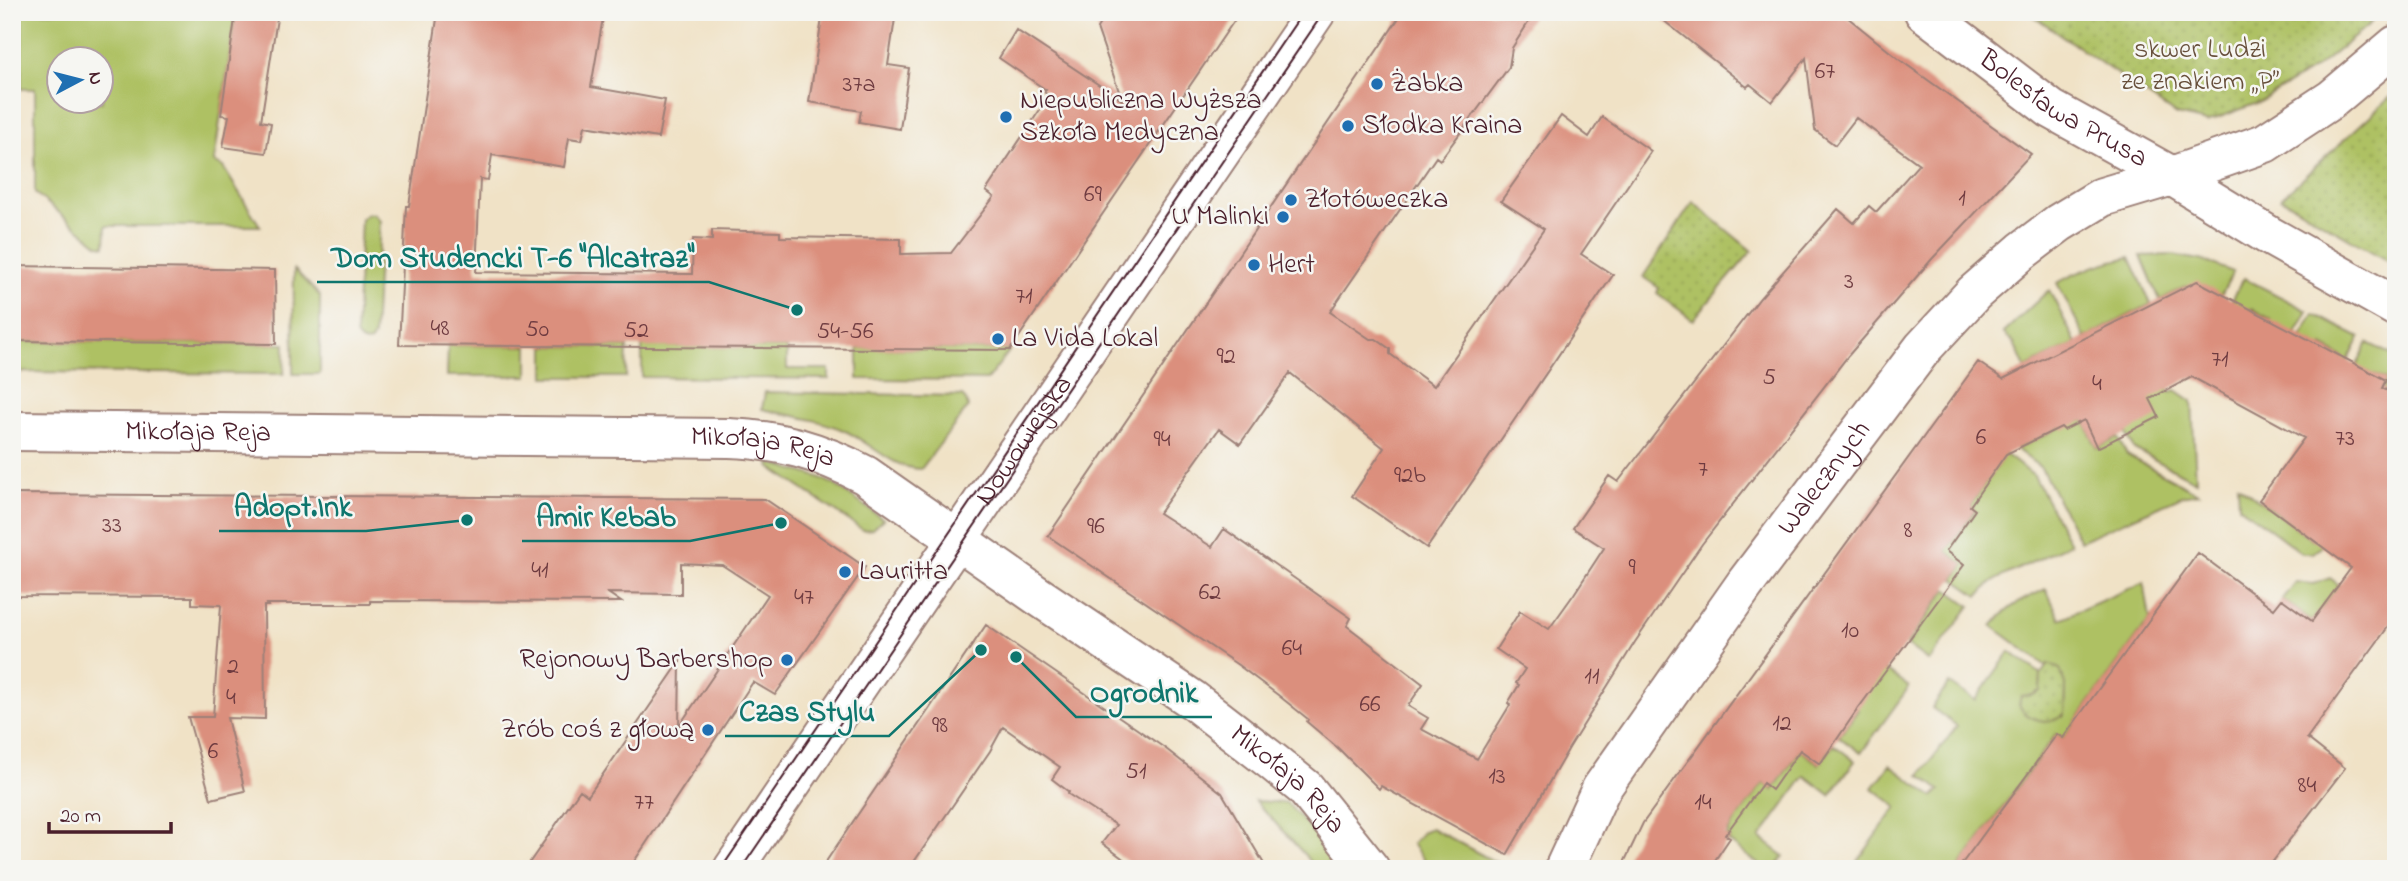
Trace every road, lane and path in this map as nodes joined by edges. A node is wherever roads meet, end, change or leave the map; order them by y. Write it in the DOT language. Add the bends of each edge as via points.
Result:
graph roads {
  1 [pos="1316,12"];
  2 [pos="1924,12"];
  3 [pos="2396,45"];
  4 [pos="2172,176"];
  5 [pos="2396,307"];
  6 [pos="12,431"];
  7 [pos="957,538"];
  8 [pos="733,869"];
  9 [pos="1370,869"];
  10 [pos="1564,869"];
  1 -- 7 [label="street, Nowowiejska"];
  2 -- 4 [label="street, Bolesława Prusa" via="2051,110"];
  3 -- 4 [label="street, Bolesława Prusa" via="2332,99 2264,143"];
  4 -- 5 [label="street, Bolesława Prusa"];
  4 -- 10 [label="street, Walecznych" via="2102,197 2059,223 1974,293 1923,348 1745,584 1601,789"];
  6 -- 7 [label="street, Mikołaja Reja" via="759,439 834,459"];
  7 -- 8 [label="street, Nowowiejska"];
  7 -- 9 [label="street, Mikołaja Reja" via="1193,700 1273,762 1305,788"];
}
